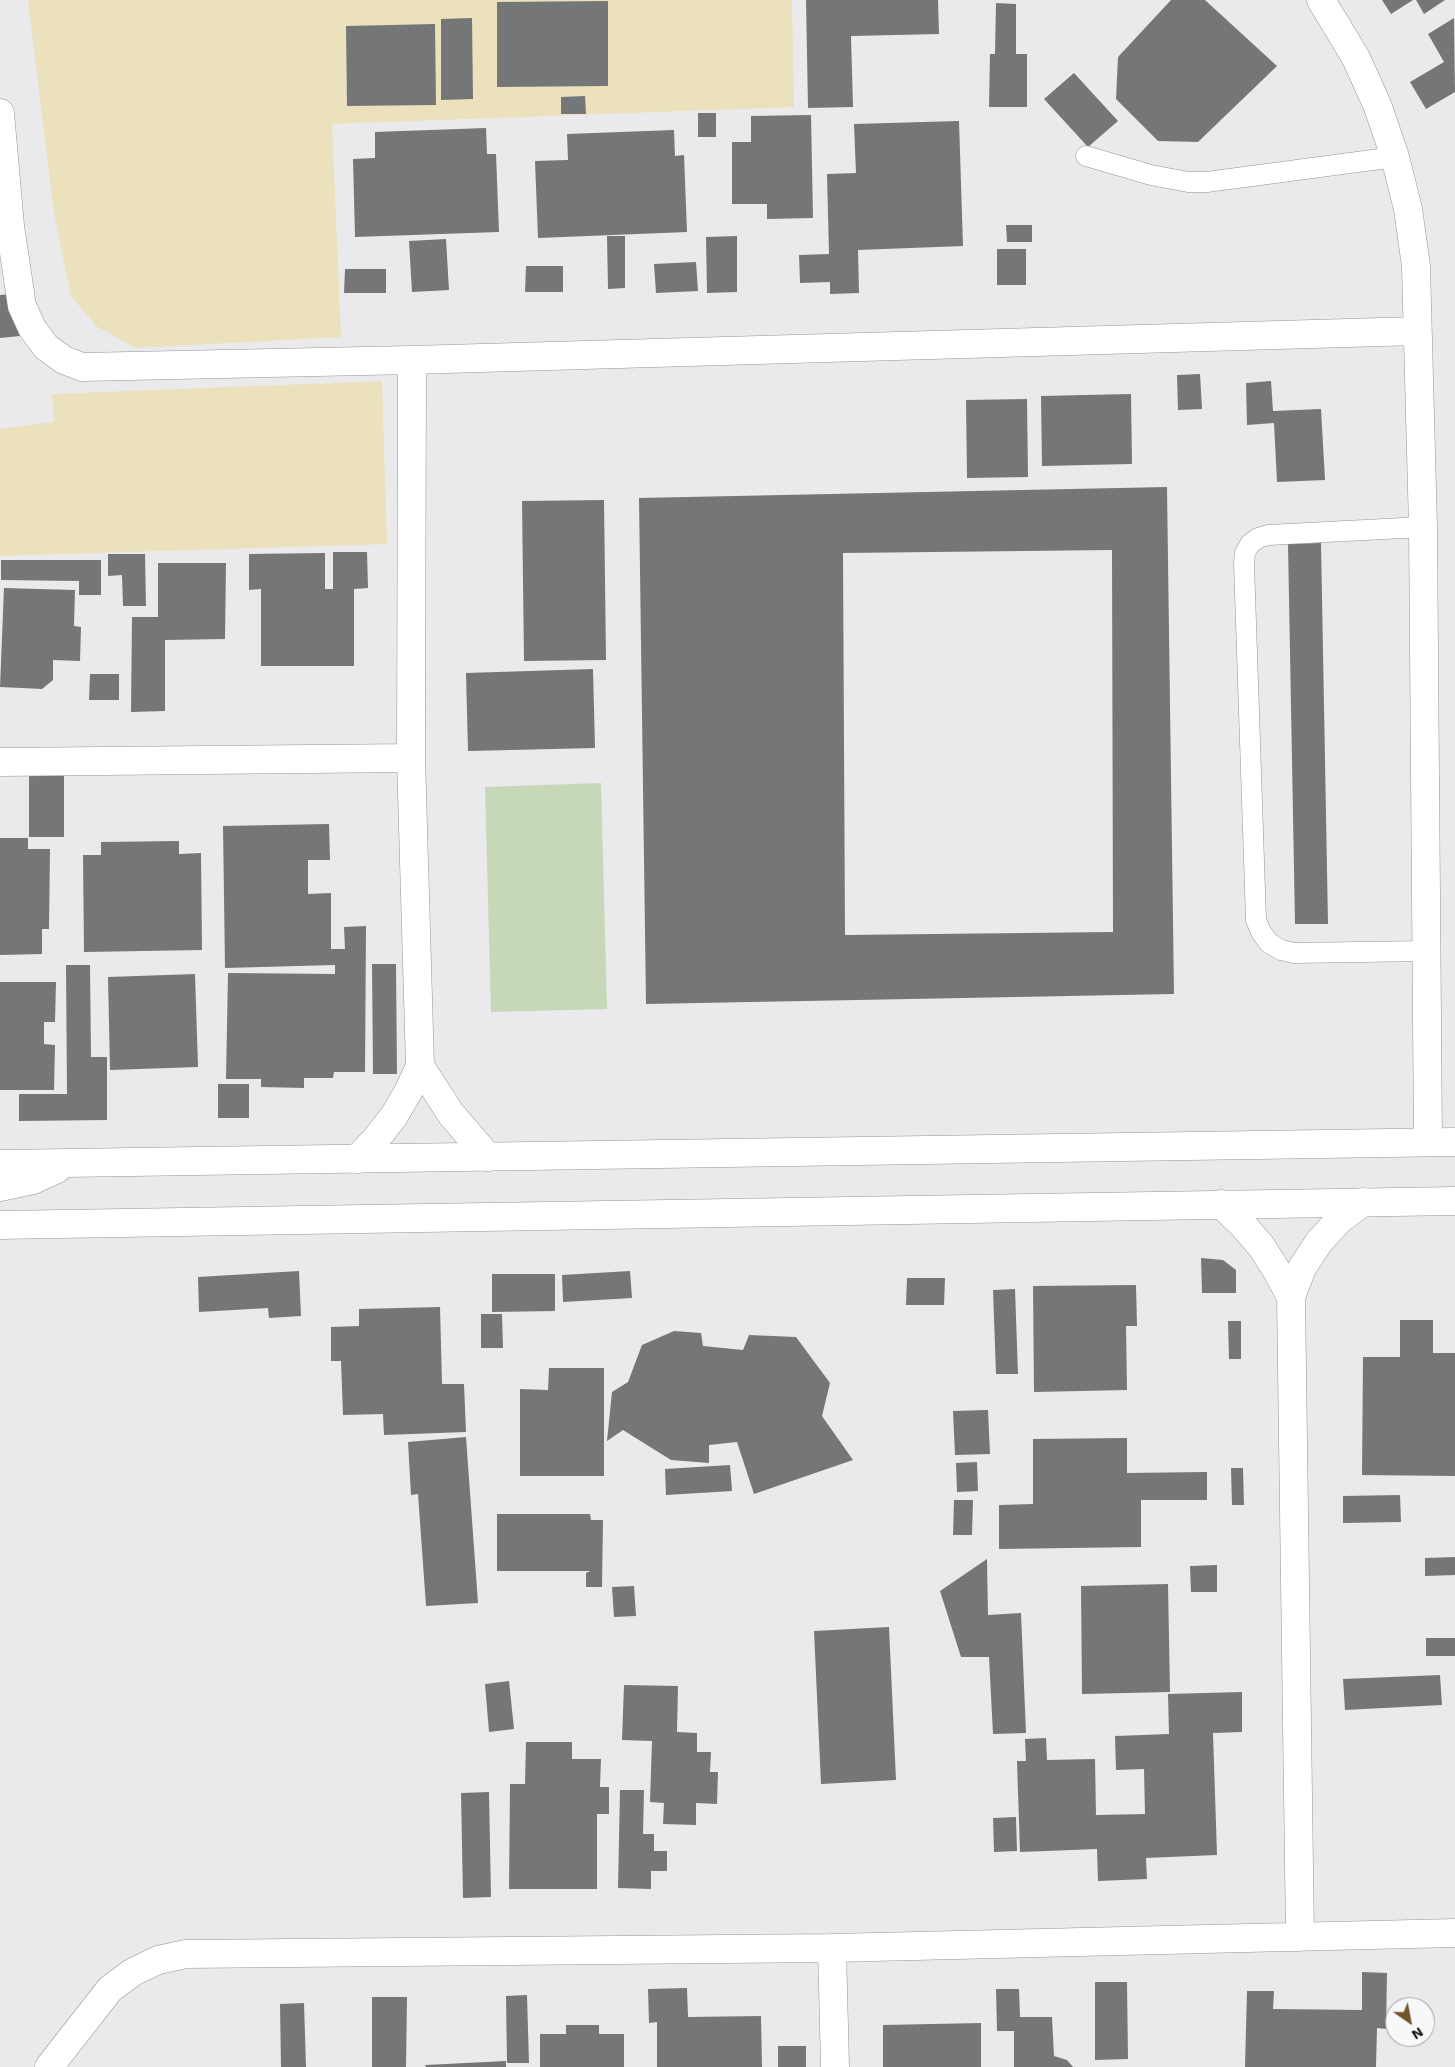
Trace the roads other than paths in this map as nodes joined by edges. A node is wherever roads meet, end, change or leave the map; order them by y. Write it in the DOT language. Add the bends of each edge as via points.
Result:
graph roads {
  1 [pos="1321,0"];
  2 [pos="0,113"];
  3 [pos="1086,156"];
  4 [pos="1395,157"];
  5 [pos="1417,331"];
  6 [pos="412,360"];
  7 [pos="1423,527"];
  8 [pos="411,758"];
  9 [pos="0,762"];
  10 [pos="1426,952"];
  11 [pos="420,1066"];
  12 [pos="1428,1142"];
  13 [pos="1455,1142"];
  14 [pos="488,1157"];
  15 [pos="357,1159"];
  16 [pos="74,1161"];
  17 [pos="0,1164"];
  18 [pos="0,1187"];
  19 [pos="1455,1201"];
  20 [pos="1363,1202"];
  21 [pos="1221,1204"];
  22 [pos="0,1225"];
  23 [pos="1291,1297"];
  24 [pos="1455,1933"];
  25 [pos="1300,1936"];
  26 [pos="832,1948"];
  27 [pos="49,2067"];
  28 [pos="835,2067"];
  1 -- 4 [label="street" via="1356,58 1378,106"];
  2 -- 6 [label="street" via="10,226 22,306 46,347 64,360 82,367 99,368"];
  3 -- 4 [label="lane" via="1188,182"];
  4 -- 5 [label="street" via="1408,209 1416,266"];
  5 -- 6 [label="street"];
  5 -- 7 [label="street"];
  6 -- 8 [label="street"];
  7 -- 10 [label="street"];
  7 -- 10 [label="lane" via="1268,535 1250,544 1244,563 1256,920 1261,932 1269,943 1281,950 1294,952"];
  8 -- 9 [label="street"];
  8 -- 11 [label="street"];
  10 -- 12 [label="street"];
  11 -- 14 [label="street" via="450,1114"];
  11 -- 15 [label="street" via="394,1116"];
  12 -- 13 [label="street"];
  12 -- 14 [label="street"];
  14 -- 15 [label="street"];
  15 -- 16 [label="street"];
  16 -- 17 [label="street"];
  16 -- 18 [label="street" via="33,1180"];
  19 -- 20 [label="street"];
  20 -- 21 [label="street"];
  20 -- 23 [label="street" via="1318,1242 1302,1268"];
  21 -- 22 [label="street"];
  21 -- 23 [label="street" via="1261,1246"];
  23 -- 25 [label="street"];
  24 -- 25 [label="street"];
  25 -- 26 [label="street"];
  26 -- 27 [label="street" via="186,1954 158,1960 133,1972 110,1989"];
  26 -- 28 [label="street"];
}
